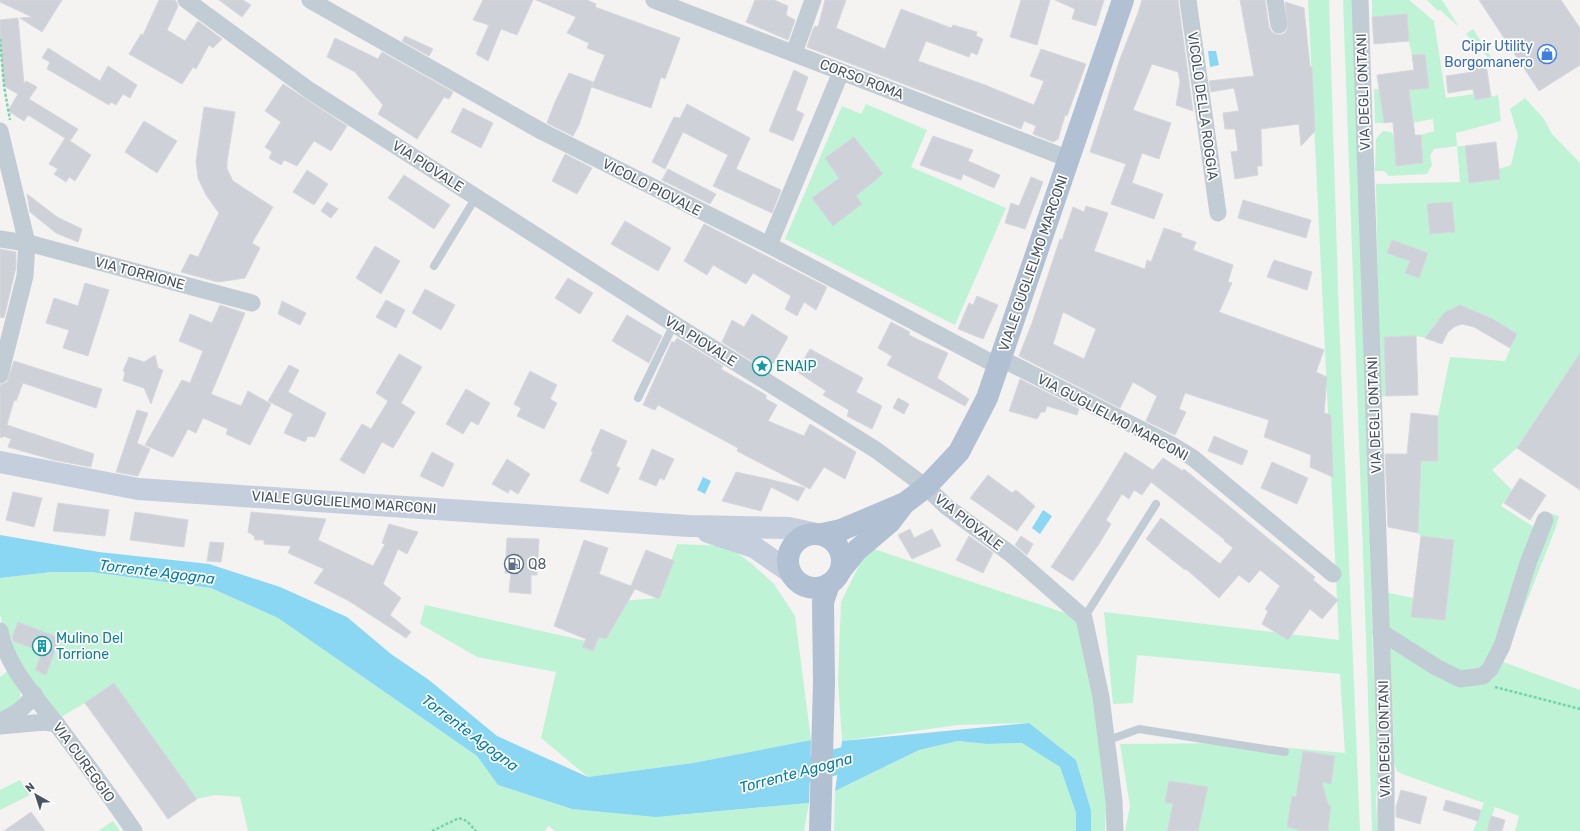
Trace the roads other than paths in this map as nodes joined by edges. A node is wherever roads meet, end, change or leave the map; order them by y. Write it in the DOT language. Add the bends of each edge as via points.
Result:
graph roads {
  1 [pos="186,0"];
  2 [pos="310,0"];
  3 [pos="654,0"];
  4 [pos="813,0"];
  5 [pos="1123,0"];
  6 [pos="1188,0"];
  7 [pos="1275,0"];
  8 [pos="1360,0"];
  9 [pos="1279,25"];
  10 [pos="794,53"];
  11 [pos="841,72"];
  12 [pos="0,131"];
  13 [pos="1069,159"];
  14 [pos="476,197"];
  15 [pos="1218,212"];
  16 [pos="0,239"];
  17 [pos="27,243"];
  18 [pos="769,245"];
  19 [pos="434,266"];
  20 [pos="252,303"];
  21 [pos="674,324"];
  22 [pos="999,362"];
  23 [pos="0,375"];
  24 [pos="638,398"];
  25 [pos="0,462"];
  26 [pos="926,487"];
  27 [pos="905,503"];
  28 [pos="1156,504"];
  29 [pos="1545,520"];
  30 [pos="689,526"];
  31 [pos="817,534"];
  32 [pos="790,572"];
  33 [pos="1333,574"];
  34 [pos="835,577"];
  35 [pos="806,586"];
  36 [pos="1084,618"];
  37 [pos="0,631"];
  38 [pos="1381,632"];
  39 [pos="823,658"];
  40 [pos="34,694"];
  41 [pos="0,721"];
  42 [pos="57,724"];
  43 [pos="0,726"];
  44 [pos="1106,741"];
  45 [pos="1285,752"];
  46 [pos="820,821"];
  47 [pos="134,831"];
  48 [pos="1115,831"];
  49 [pos="1386,831"];
  1 -- 14 [label="street, VIA PIOVALE" via="309,90"];
  2 -- 18 [label="street, VICOLO PIOVALE" via="543,132"];
  3 -- 10 [label="street, CORSO ROMA"];
  4 -- 10 [label="street"];
  5 -- 13 [label="main road, VIALE GUGLIELMO MARCONI"];
  6 -- 15 [label="street, VICOLO DELLA ROGGIA"];
  7 -- 9 [label="street"];
  8 -- 38 [label="street, VIA DEGLI ONTANI"];
  10 -- 11 [label="street, CORSO ROMA"];
  11 -- 13 [label="street, CORSO ROMA"];
  11 -- 18 [label="street"];
  12 -- 17 [label="street"];
  13 -- 22 [label="main road, VIALE GUGLIELMO MARCONI"];
  14 -- 19 [label="lane"];
  14 -- 21 [label="street, VIA PIOVALE"];
  16 -- 17 [label="street, VIA TORRIONE"];
  17 -- 20 [label="street, VIA TORRIONE"];
  17 -- 23 [label="street" via="25,276"];
  18 -- 22 [label="street, VICOLO PIOVALE"];
  21 -- 24 [label="lane"];
  21 -- 26 [label="street, VIA PIOVALE" via="876,450"];
  22 -- 26 [label="main road, VIALE GUGLIELMO MARCONI" via="987,398 959,452"];
  22 -- 33 [label="street, VIA GUGLIELMO MARCONI" via="1172,445 1193,458"];
  25 -- 30 [label="main road, VIALE GUGLIELMO MARCONI" via="138,489"];
  26 -- 27 [label="main road, VIALE GUGLIELMO MARCONI"];
  26 -- 36 [label="street, VIA PIOVALE" via="947,507 1012,555"];
  27 -- 31 [label="main road, VIALE GUGLIELMO MARCONI" via="841,530"];
  27 -- 34 [label="main road, VIALE GUGLIELMO MARCONI" via="890,522 857,550"];
  28 -- 36 [label="lane"];
  29 -- 38 [label="street" via="1528,563 1502,646 1490,669 1483,676 1460,679 1452,676"];
  30 -- 31 [label="main road, VIALE GUGLIELMO MARCONI" via="789,528"];
  30 -- 32 [label="main road, VIALE GUGLIELMO MARCONI" via="754,547"];
  31 -- 32 [label="main road" via="801,538 792,547 788,555"];
  31 -- 34 [label="main road" via="830,538 841,552 842,561"];
  32 -- 35 [label="main road"];
  34 -- 35 [label="main road" via="822,587"];
  34 -- 39 [label="main road" via="823,602"];
  35 -- 39 [label="main road" via="813,605"];
  36 -- 44 [label="street" via="1101,697"];
  37 -- 40 [label="street, VIA CUREGGIO" via="9,658"];
  38 -- 49 [label="street, VIA DEGLI ONTANI"];
  39 -- 46 [label="main road"];
  40 -- 41 [label="street" via="22,709"];
  40 -- 42 [label="street, VIA CUREGGIO"];
  42 -- 43 [label="street" via="45,722"];
  42 -- 47 [label="street, VIA CUREGGIO"];
  44 -- 45 [label="lane" via="1138,729"];
  44 -- 48 [label="street"];
}
